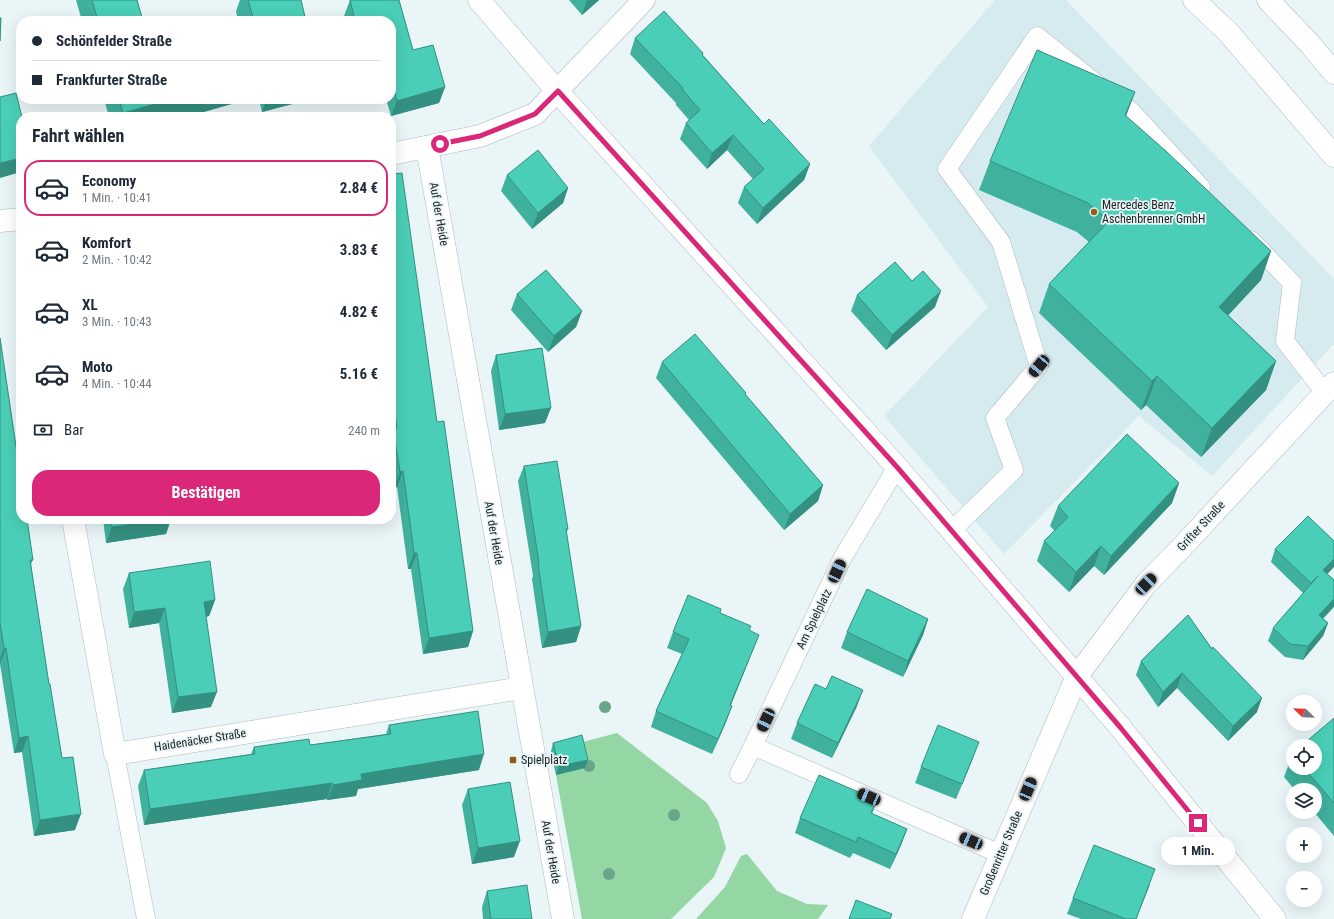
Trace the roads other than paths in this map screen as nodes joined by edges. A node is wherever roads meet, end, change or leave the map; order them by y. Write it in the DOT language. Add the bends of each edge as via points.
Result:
graph roads {
  1 [pos="479,0"];
  2 [pos="644,0"];
  3 [pos="1194,0"];
  4 [pos="1268,0"];
  5 [pos="1281,0"];
  6 [pos="1309,43"];
  7 [pos="1334,73"];
  8 [pos="558,91"];
  9 [pos="427,147"];
  10 [pos="396,153"];
  11 [pos="1334,156"];
  12 [pos="1212,198"];
  13 [pos="1238,226"];
  14 [pos="1329,388"];
  15 [pos="897,467"];
  16 [pos="73,524"];
  17 [pos="951,531"];
  18 [pos="1077,676"];
  19 [pos="521,688"];
  20 [pos="753,746"];
  21 [pos="115,754"];
  22 [pos="739,774"];
  23 [pos="1000,854"];
  24 [pos="146,919"];
  25 [pos="562,919"];
  26 [pos="973,919"];
  27 [pos="1275,919"];
  1 -- 8 [label="main road"];
  2 -- 8 [label="main road"];
  3 -- 11 [label="main road" via="1228,32"];
  4 -- 6 [label="main road"];
  5 -- 6 [label="main road"];
  6 -- 7 [label="main road"];
  8 -- 9 [label="main road" via="535,114 480,136"];
  8 -- 15 [label="main road"];
  9 -- 10 [label="main road"];
  9 -- 19 [label="main road, Auf der Heide"];
  12 -- 17 [label="lane" via="1132,112 1037,36 947,169 1001,242 1039,366 995,418 1014,470"];
  13 -- 14 [label="lane" via="1292,283 1285,341"];
  14 -- 18 [label="main road, Grifter Straße" via="1146,584"];
  15 -- 17 [label="main road"];
  15 -- 20 [label="lane, Am Spielplatz" via="843,558"];
  16 -- 21 [label="main road"];
  17 -- 18 [label="main road"];
  18 -- 23 [label="main road, Großenritter Straße"];
  18 -- 27 [label="main road"];
  19 -- 21 [label="main road, Haidenäcker Straße"];
  19 -- 25 [label="main road, Auf der Heide"];
  20 -- 22 [label="lane, Am Spielplatz"];
  20 -- 23 [label="lane"];
  21 -- 24 [label="lane"];
  23 -- 26 [label="main road, Großenritter Straße"];
}
